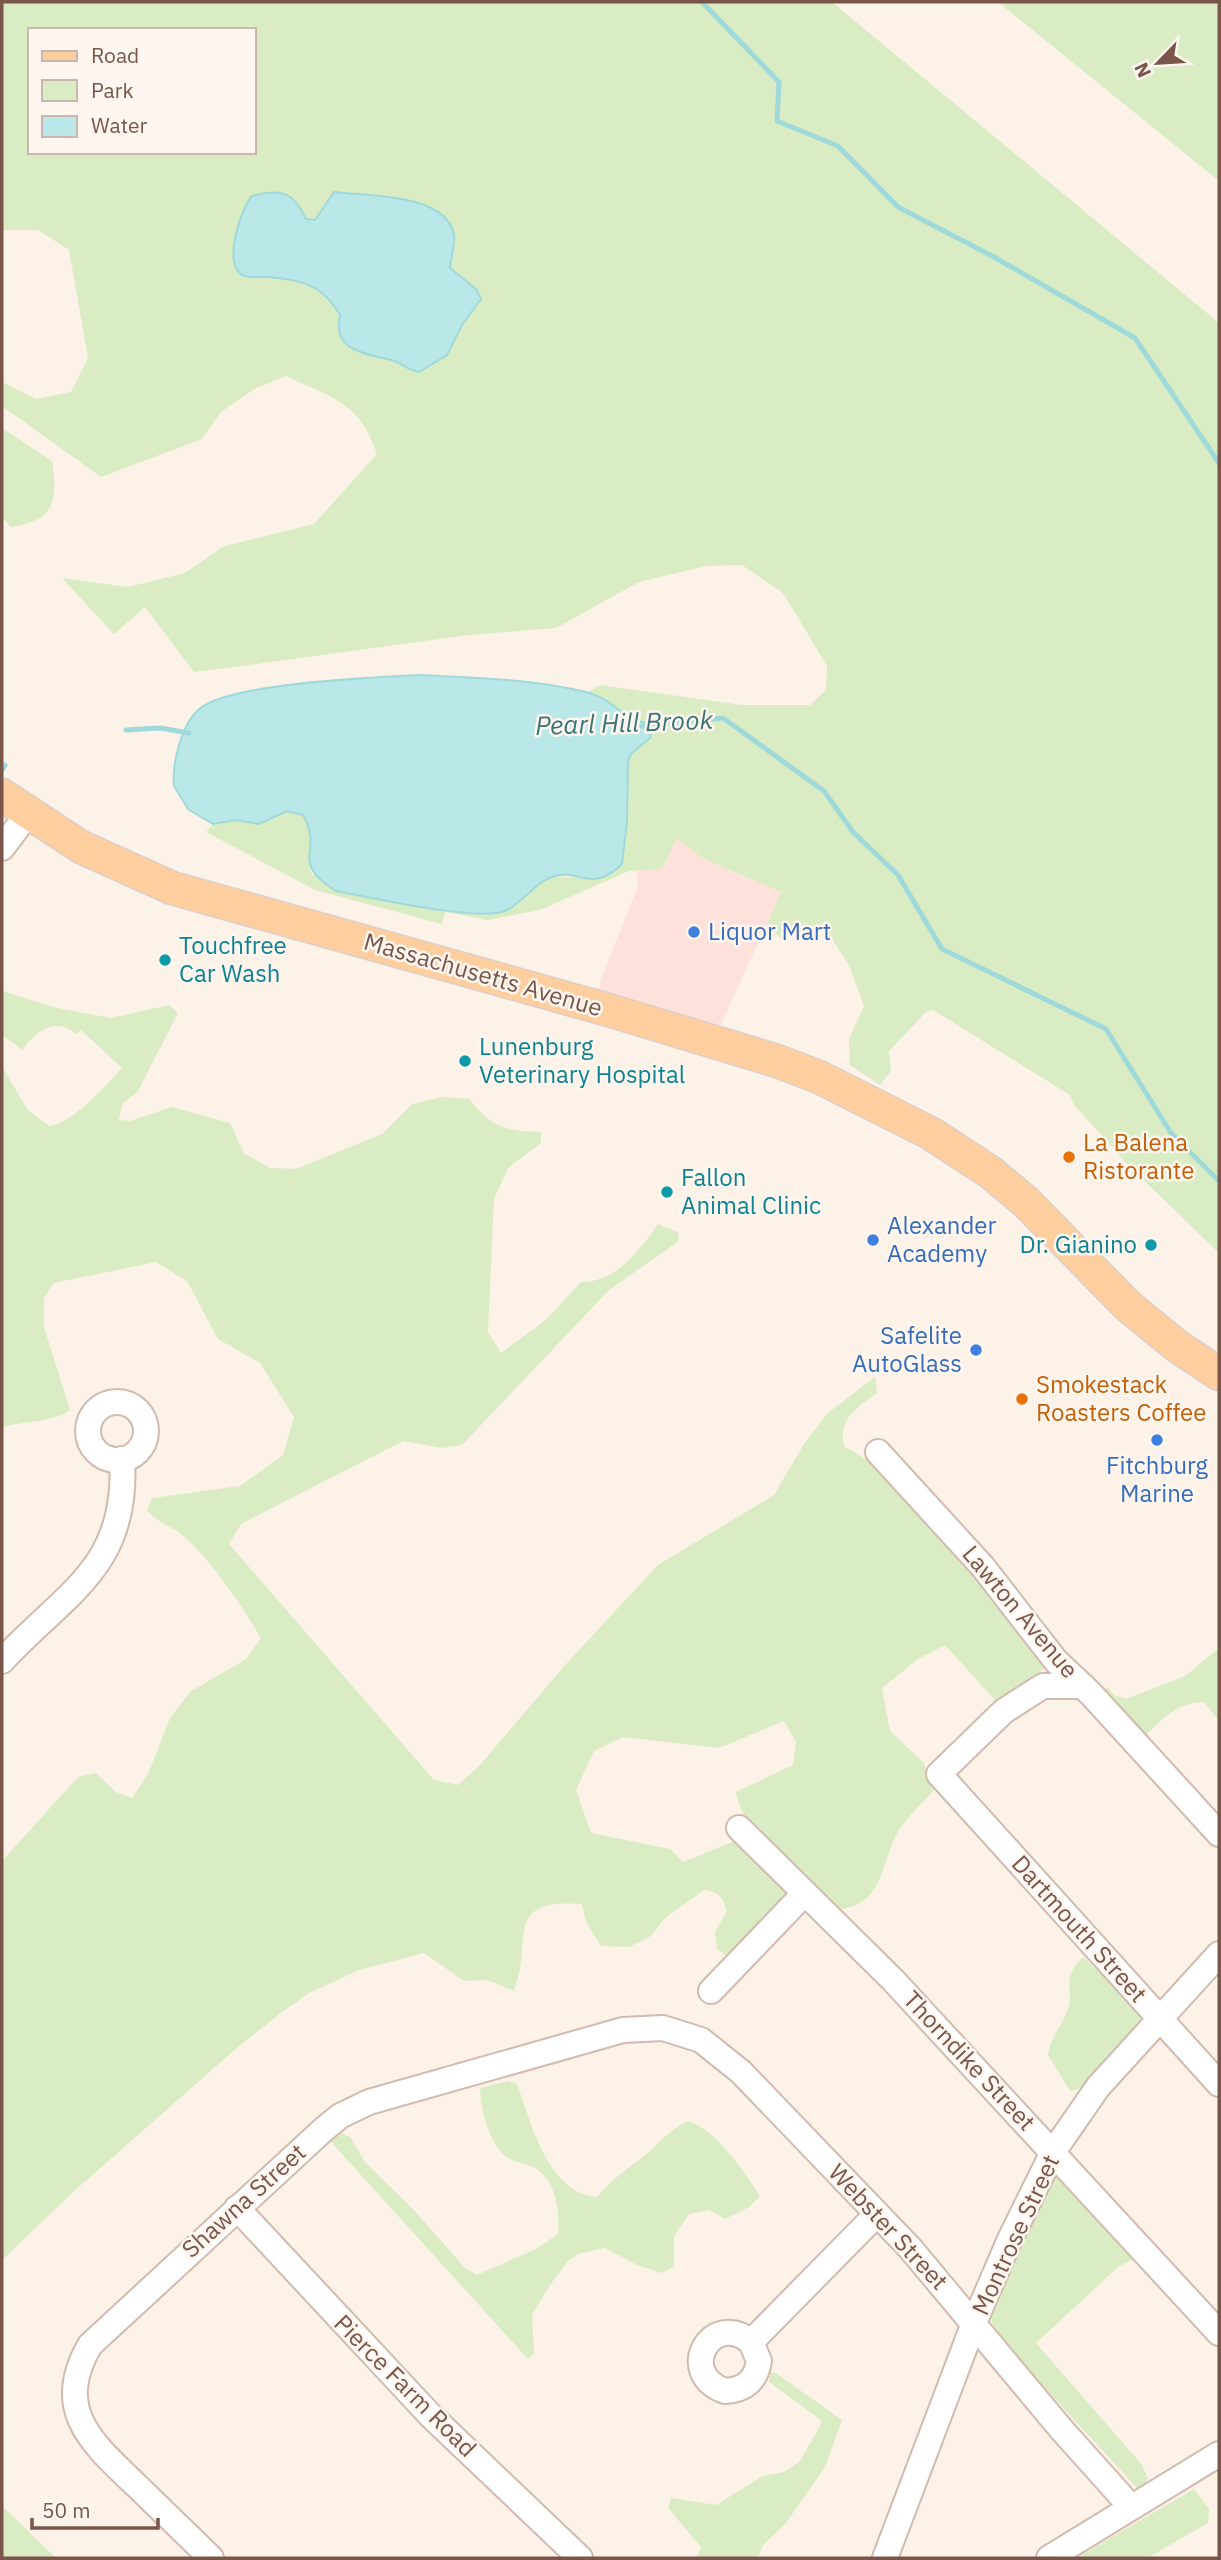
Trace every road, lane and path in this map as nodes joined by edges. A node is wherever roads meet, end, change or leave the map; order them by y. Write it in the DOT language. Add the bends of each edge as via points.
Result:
graph roads {
  1 [pos="11,802"];
  2 [pos="2,848"];
  3 [pos="1219,1374"];
  4 [pos="878,1451"];
  5 [pos="122,1460"];
  6 [pos="2,1661"];
  7 [pos="1083,1686"];
  8 [pos="739,1828"];
  9 [pos="1219,1834"];
  10 [pos="804,1894"];
  11 [pos="1219,1954"];
  12 [pos="712,1991"];
  13 [pos="1160,2018"];
  14 [pos="680,2033"];
  15 [pos="1219,2084"];
  16 [pos="1053,2152"];
  17 [pos="237,2208"];
  18 [pos="877,2214"];
  19 [pos="974,2323"];
  20 [pos="1219,2333"];
  21 [pos="751,2342"];
  22 [pos="1219,2454"];
  23 [pos="1131,2507"];
  24 [pos="211,2558"];
  25 [pos="578,2558"];
  26 [pos="884,2558"];
  27 [pos="1049,2558"];
  1 -- 2 [label="street"];
  1 -- 3 [label="main road, Massachusetts Avenue" via="111,862 172,888 604,1009 819,1077 930,1133 990,1171 1128,1306"];
  4 -- 7 [label="street, Lawton Avenue" via="983,1567 1056,1661"];
  5 -- 6 [label="street" via="120,1508 107,1551 87,1578"];
  7 -- 9 [label="street, Lawton Avenue"];
  7 -- 13 [label="street, Dartmouth Street" via="1043,1686 1004,1711 939,1774"];
  8 -- 10 [label="street, Thorndike Street"];
  10 -- 12 [label="street"];
  10 -- 16 [label="street, Thorndike Street" via="893,1980"];
  11 -- 13 [label="street, Montrose Street"];
  13 -- 15 [label="street, Dartmouth Street"];
  13 -- 16 [label="street, Montrose Street" via="1098,2087"];
  14 -- 17 [label="street, Shawna Street" via="663,2028 622,2030 359,2106 331,2122"];
  14 -- 18 [label="street, Webster Street" via="701,2040 741,2072"];
  16 -- 19 [label="street, Montrose Street"];
  16 -- 20 [label="street, Thorndike Street"];
  17 -- 24 [label="street, Shawna Street" via="100,2333 83,2357 74,2385 77,2412 89,2438"];
  17 -- 25 [label="street, Pierce Farm Road" via="430,2415"];
  18 -- 19 [label="street, Webster Street"];
  18 -- 21 [label="street"];
  19 -- 23 [label="street, Webster Street"];
  19 -- 26 [label="street, Montrose Street"];
  22 -- 23 [label="street"];
  23 -- 27 [label="street"];
}
